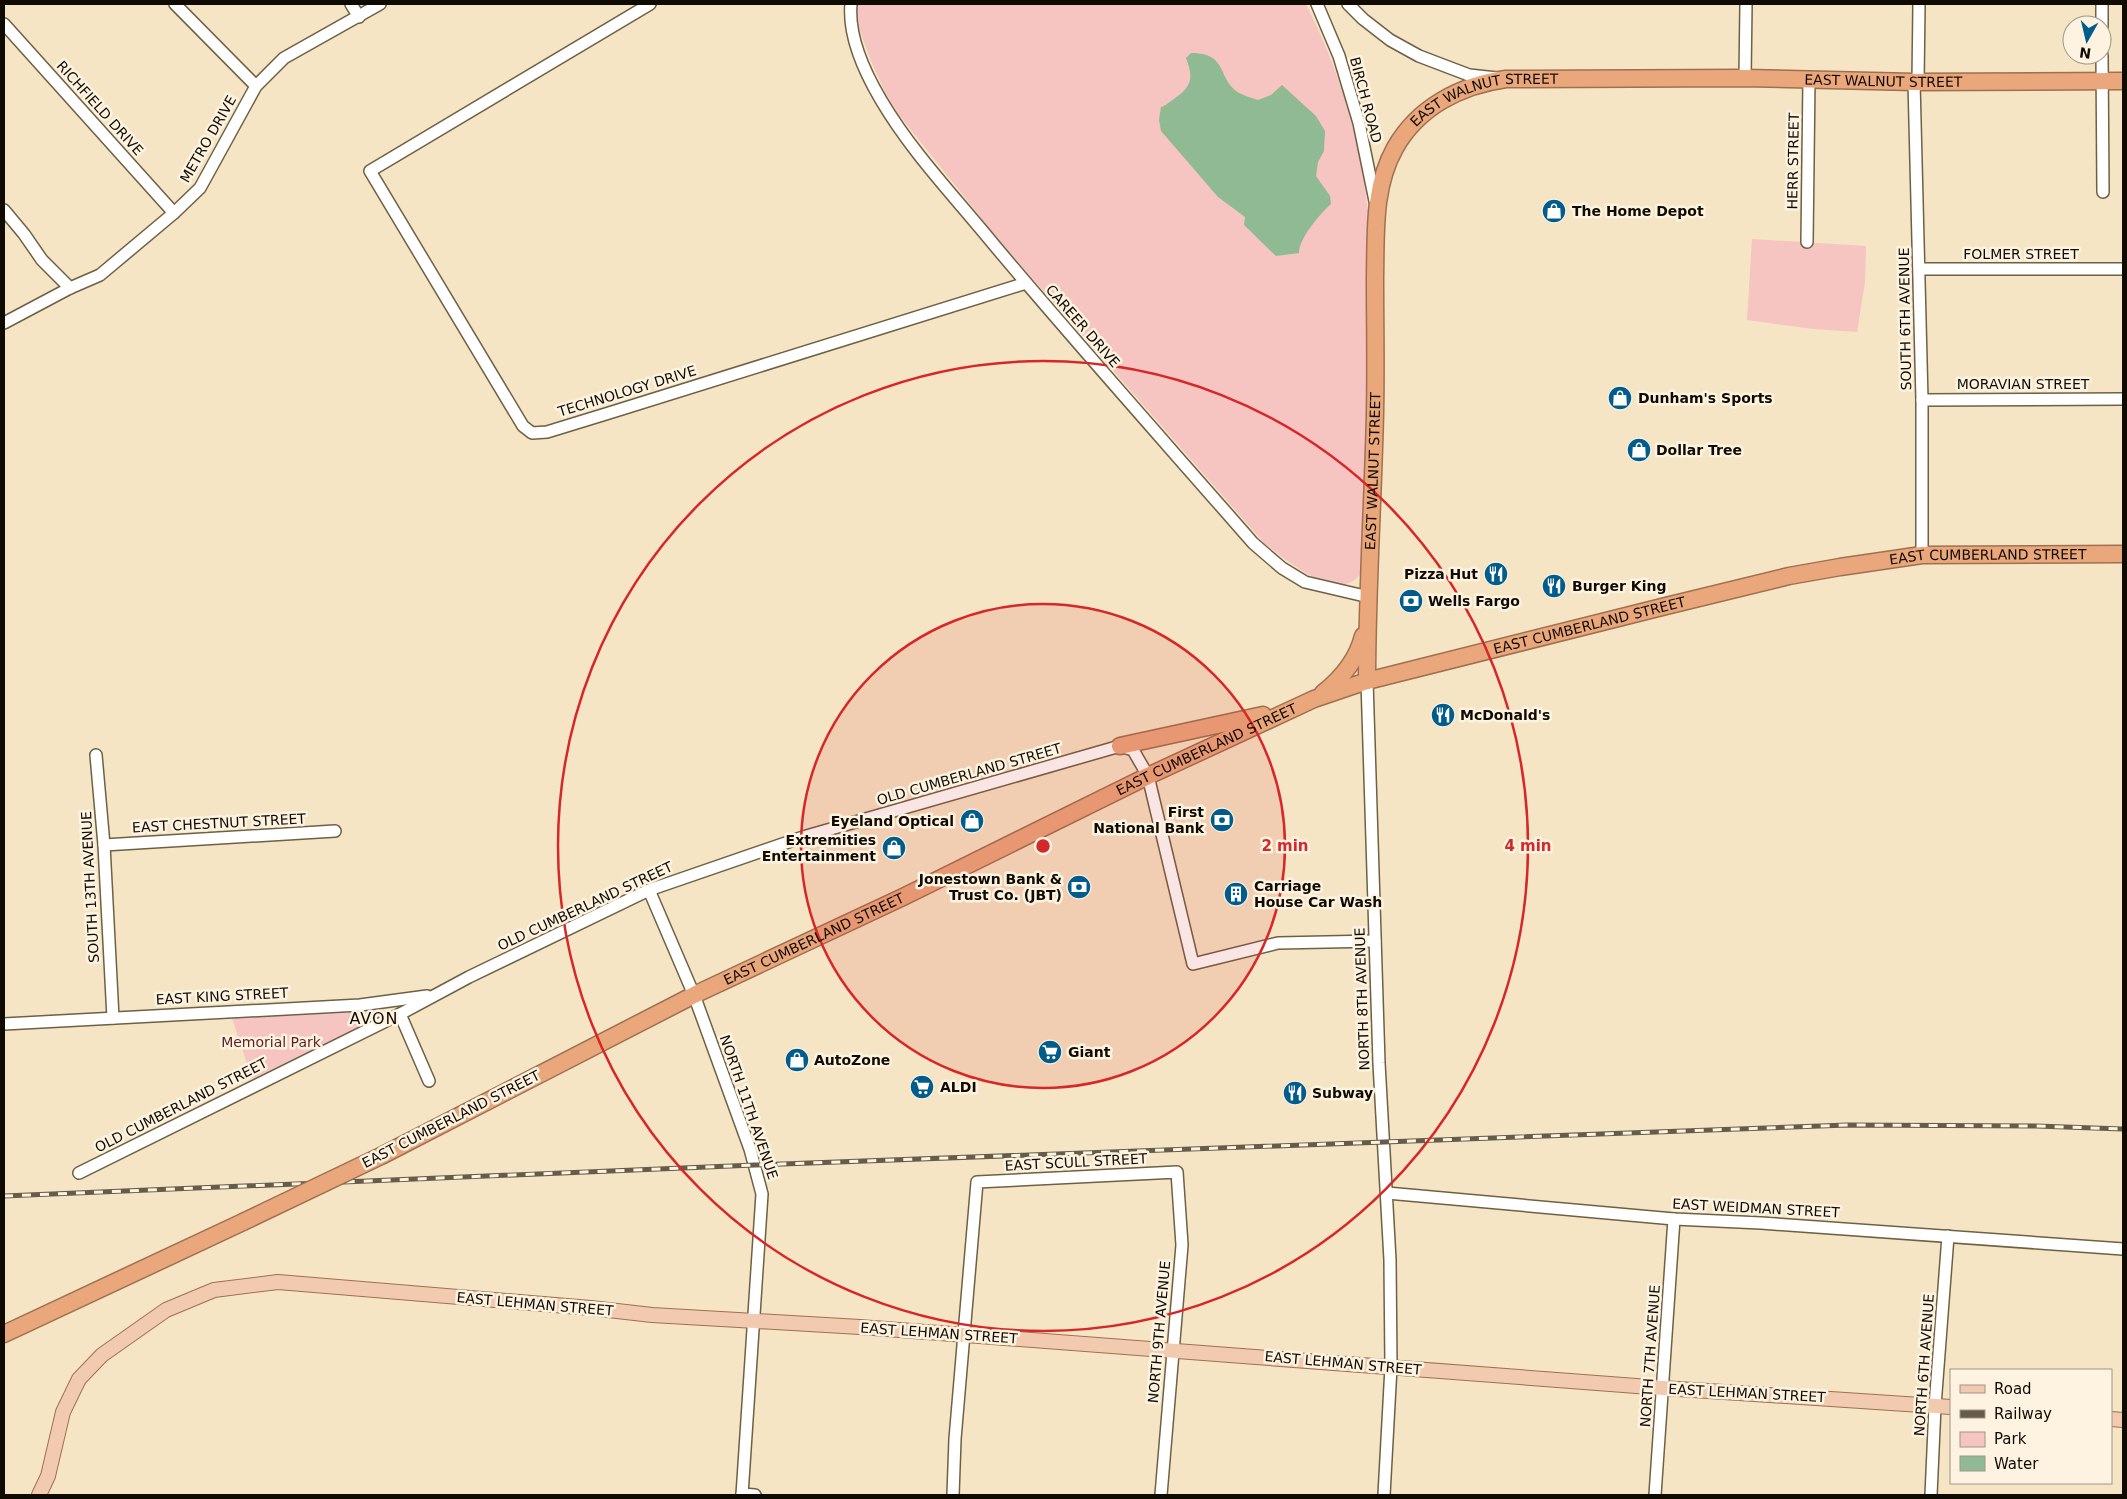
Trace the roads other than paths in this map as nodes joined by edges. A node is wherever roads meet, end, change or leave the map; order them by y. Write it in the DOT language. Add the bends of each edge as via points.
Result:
graph roads {
  1 [pos="175,4"];
  2 [pos="351,4"];
  3 [pos="380,4"];
  4 [pos="650,4"];
  5 [pos="851,4"];
  6 [pos="1317,4"];
  7 [pos="1348,4"];
  8 [pos="1746,4"];
  9 [pos="1920,4"];
  10 [pos="359,17"];
  11 [pos="4,24"];
  12 [pos="2102,65"];
  13 [pos="1745,78"];
  14 [pos="1506,79"];
  15 [pos="1809,79"];
  16 [pos="2101,81"];
  17 [pos="2123,81"];
  18 [pos="1916,82"];
  19 [pos="256,86"];
  20 [pos="2103,192"];
  21 [pos="1376,208"];
  22 [pos="4,210"];
  23 [pos="174,213"];
  24 [pos="1807,242"];
  25 [pos="2123,269"];
  26 [pos="1920,270"];
  27 [pos="1026,283"];
  28 [pos="70,288"];
  29 [pos="4,323"];
  30 [pos="2123,399"];
  31 [pos="1922,400"];
  32 [pos="2123,554"];
  33 [pos="1922,555"];
  34 [pos="1369,597"];
  35 [pos="1367,622"];
  36 [pos="1367,681"];
  37 [pos="1314,699"];
  38 [pos="1292,709"];
  39 [pos="1120,746"];
  40 [pos="96,755"];
  41 [pos="1148,776"];
  42 [pos="335,831"];
  43 [pos="104,845"];
  44 [pos="649,890"];
  45 [pos="1375,940"];
  46 [pos="441,992"];
  47 [pos="694,995"];
  48 [pos="400,1014"];
  49 [pos="113,1018"];
  50 [pos="4,1024"];
  51 [pos="430,1081"];
  52 [pos="1177,1172"];
  53 [pos="79,1173"];
  54 [pos="1387,1193"];
  55 [pos="1674,1218"];
  56 [pos="1948,1236"];
  57 [pos="2123,1249"];
  58 [pos="755,1320"];
  59 [pos="4,1334"];
  60 [pos="964,1335"];
  61 [pos="1173,1350"];
  62 [pos="1391,1367"];
  63 [pos="1663,1388"];
  64 [pos="1935,1406"];
  65 [pos="1950,1407"];
  66 [pos="39,1495"];
  67 [pos="742,1495"];
  68 [pos="755,1495"];
  69 [pos="953,1495"];
  70 [pos="1161,1495"];
  71 [pos="1384,1495"];
  72 [pos="1656,1495"];
  73 [pos="1931,1495"];
  1 -- 19 [label="street"];
  2 -- 10 [label="street"];
  3 -- 10 [label="street, METRO DRIVE"];
  4 -- 27 [label="street, TECHNOLOGY DRIVE" via="370,170 524,426 532,433 547,432"];
  5 -- 27 [label="street, CAREER DRIVE" via="854,34 866,72 881,100 922,157"];
  6 -- 21 [label="street, BIRCH ROAD" via="1339,56 1356,115"];
  7 -- 14 [label="street" via="1390,40 1419,56 1469,75"];
  8 -- 13 [label="street"];
  9 -- 18 [label="street, SOUTH 6TH AVENUE"];
  10 -- 19 [label="street, METRO DRIVE" via="284,58"];
  11 -- 23 [label="street, RICHFIELD DRIVE"];
  12 -- 16 [label="street"];
  13 -- 14 [label="highway, EAST WALNUT STREET"];
  13 -- 15 [label="highway, EAST WALNUT STREET"];
  14 -- 21 [label="highway, EAST WALNUT STREET" via="1483,82 1457,91 1418,119 1395,148 1385,171"];
  15 -- 18 [label="highway, EAST WALNUT STREET"];
  15 -- 24 [label="street, HERR STREET"];
  16 -- 17 [label="highway, EAST WALNUT STREET"];
  16 -- 18 [label="highway, EAST WALNUT STREET"];
  16 -- 20 [label="street"];
  18 -- 26 [label="street, SOUTH 6TH AVENUE"];
  19 -- 23 [label="street, METRO DRIVE" via="200,188"];
  21 -- 34 [label="highway, EAST WALNUT STREET" via="1375,431"];
  22 -- 28 [label="street" via="42,260"];
  23 -- 28 [label="street, METRO DRIVE" via="100,275"];
  25 -- 26 [label="street, FOLMER STREET"];
  26 -- 31 [label="street, SOUTH 6TH AVENUE"];
  27 -- 34 [label="street, CAREER DRIVE" via="1253,543 1282,568 1305,582"];
  28 -- 29 [label="street, METRO DRIVE"];
  30 -- 31 [label="street, MORAVIAN STREET"];
  31 -- 33 [label="street, SOUTH 6TH AVENUE"];
  32 -- 33 [label="highway, EAST CUMBERLAND STREET"];
  33 -- 36 [label="highway, EAST CUMBERLAND STREET" via="1789,576"];
  34 -- 35 [label="highway, EAST WALNUT STREET"];
  35 -- 36 [label="highway, EAST WALNUT STREET"];
  35 -- 37 [label="highway" via="1355,659 1341,677"];
  36 -- 37 [label="highway, EAST CUMBERLAND STREET"];
  36 -- 45 [label="street, NORTH 8TH AVENUE"];
  37 -- 38 [label="highway, EAST CUMBERLAND STREET"];
  38 -- 39 [label="highway"];
  38 -- 41 [label="highway, EAST CUMBERLAND STREET"];
  39 -- 41 [label="street" via="1133,750"];
  39 -- 44 [label="street, OLD CUMBERLAND STREET" via="803,837"];
  40 -- 43 [label="street, SOUTH 13TH AVENUE"];
  41 -- 45 [label="street" via="1194,964 1278,943"];
  41 -- 47 [label="highway, EAST CUMBERLAND STREET" via="903,897"];
  42 -- 43 [label="street, EAST CHESTNUT STREET"];
  43 -- 49 [label="street, SOUTH 13TH AVENUE"];
  44 -- 46 [label="street, OLD CUMBERLAND STREET"];
  44 -- 47 [label="street, NORTH 11TH AVENUE"];
  45 -- 54 [label="street, NORTH 8TH AVENUE"];
  46 -- 48 [label="street, OLD CUMBERLAND STREET"];
  46 -- 49 [label="street, EAST KING STREET" via="401,1001 360,1005"];
  47 -- 58 [label="street, NORTH 11TH AVENUE" via="750,1149 762,1194"];
  47 -- 59 [label="highway, EAST CUMBERLAND STREET, bridge" via="383,1155"];
  48 -- 51 [label="street"];
  48 -- 53 [label="street, OLD CUMBERLAND STREET"];
  49 -- 50 [label="street, EAST KING STREET"];
  52 -- 60 [label="street, EAST SCULL STREET" via="977,1182"];
  52 -- 61 [label="street, NORTH 9TH AVENUE" via="1182,1244"];
  54 -- 55 [label="street, EAST WEIDMAN STREET"];
  54 -- 62 [label="street, NORTH 8TH AVENUE"];
  55 -- 56 [label="street, EAST WEIDMAN STREET"];
  55 -- 63 [label="street, NORTH 7TH AVENUE"];
  56 -- 57 [label="street, EAST WEIDMAN STREET"];
  56 -- 64 [label="street, NORTH 6TH AVENUE"];
  58 -- 60 [label="main road, EAST LEHMAN STREET"];
  58 -- 66 [label="main road, EAST LEHMAN STREET" via="652,1316 278,1282 214,1290 166,1310 102,1355 78,1380 63,1412 48,1476"];
  58 -- 67 [label="street, NORTH 11TH AVENUE"];
  60 -- 61 [label="main road, EAST LEHMAN STREET"];
  60 -- 69 [label="street"];
  61 -- 62 [label="main road, EAST LEHMAN STREET"];
  61 -- 70 [label="street, NORTH 9TH AVENUE"];
  62 -- 63 [label="main road, EAST LEHMAN STREET"];
  62 -- 71 [label="street, NORTH 8TH AVENUE"];
  63 -- 64 [label="main road, EAST LEHMAN STREET"];
  63 -- 72 [label="street, NORTH 7TH AVENUE"];
  64 -- 65 [label="main road, EAST LEHMAN STREET"];
  64 -- 73 [label="street, NORTH 6TH AVENUE"];
  67 -- 68 [label="street"];
}
